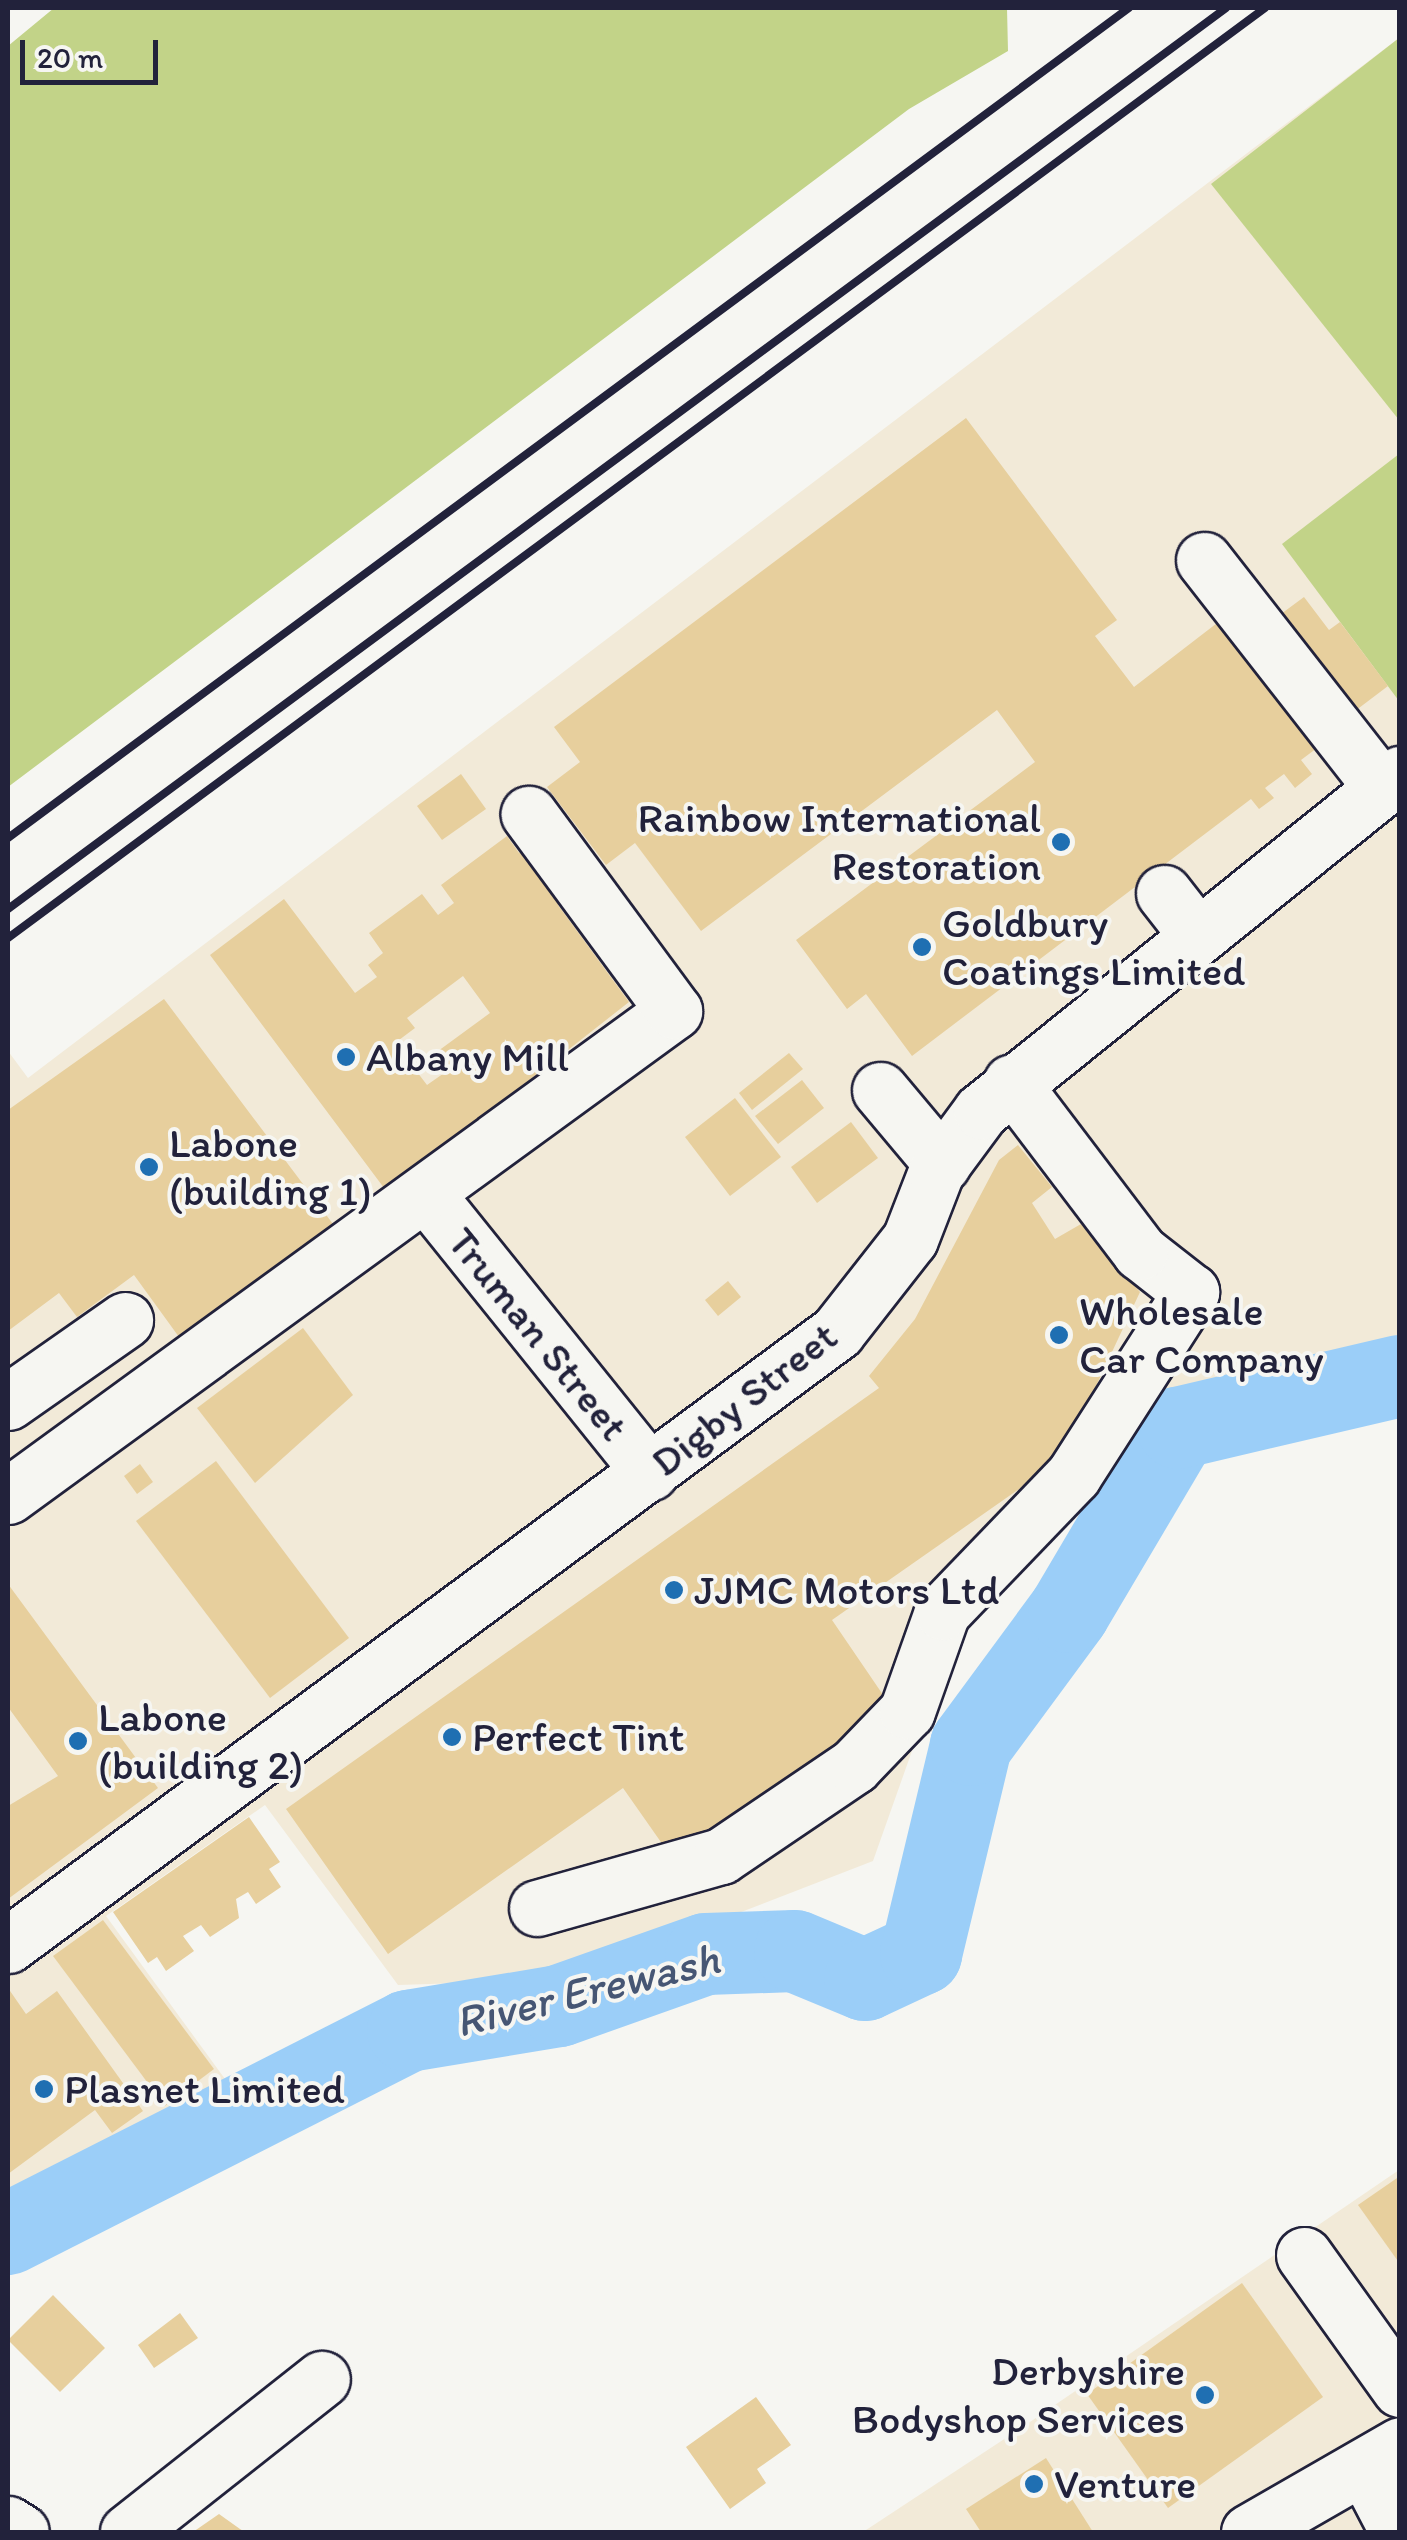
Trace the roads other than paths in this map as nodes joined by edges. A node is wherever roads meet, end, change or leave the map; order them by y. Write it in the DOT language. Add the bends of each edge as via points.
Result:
graph roads {
  1 [pos="1204,560"];
  2 [pos="1391,781"];
  3 [pos="529,814"];
  4 [pos="1011,1082"];
  5 [pos="880,1090"];
  6 [pos="942,1164"];
  7 [pos="427,1195"];
  8 [pos="125,1320"];
  9 [pos="65,1365"];
  10 [pos="8,1402"];
  11 [pos="109,1424"];
  12 [pos="650,1472"];
  13 [pos="8,1496"];
  14 [pos="538,1908"];
  15 [pos="8,1945"];
  16 [pos="1304,2255"];
  17 [pos="322,2379"];
  18 [pos="1400,2389"];
  19 [pos="1382,2456"];
  20 [pos="8,2524"];
  21 [pos="20,2532"];
  22 [pos="128,2532"];
  23 [pos="1248,2532"];
  24 [pos="1398,2532"];
  1 -- 2 [label="street"];
  2 -- 4 [label="street, Digby Street" via="1180,913"];
  3 -- 7 [label="street" via="674,1011"];
  4 -- 6 [label="street, Digby Street"];
  4 -- 14 [label="street" via="1140,1252 1191,1292 1073,1476 942,1612 907,1711 854,1766 721,1856 676,1876"];
  5 -- 6 [label="street"];
  6 -- 12 [label="street, Digby Street" via="878,1287 837,1332 756,1374"];
  7 -- 11 [label="street"];
  7 -- 12 [label="street, Truman Street" via="512,1283"];
  8 -- 9 [label="street"];
  9 -- 10 [label="street"];
  9 -- 11 [label="street"];
  11 -- 13 [label="street"];
  12 -- 15 [label="street, Digby Street" via="385,1634"];
  16 -- 18 [label="street"];
  17 -- 22 [label="street"];
  19 -- 23 [label="street"];
  19 -- 24 [label="street"];
  20 -- 21 [label="street"];
}
